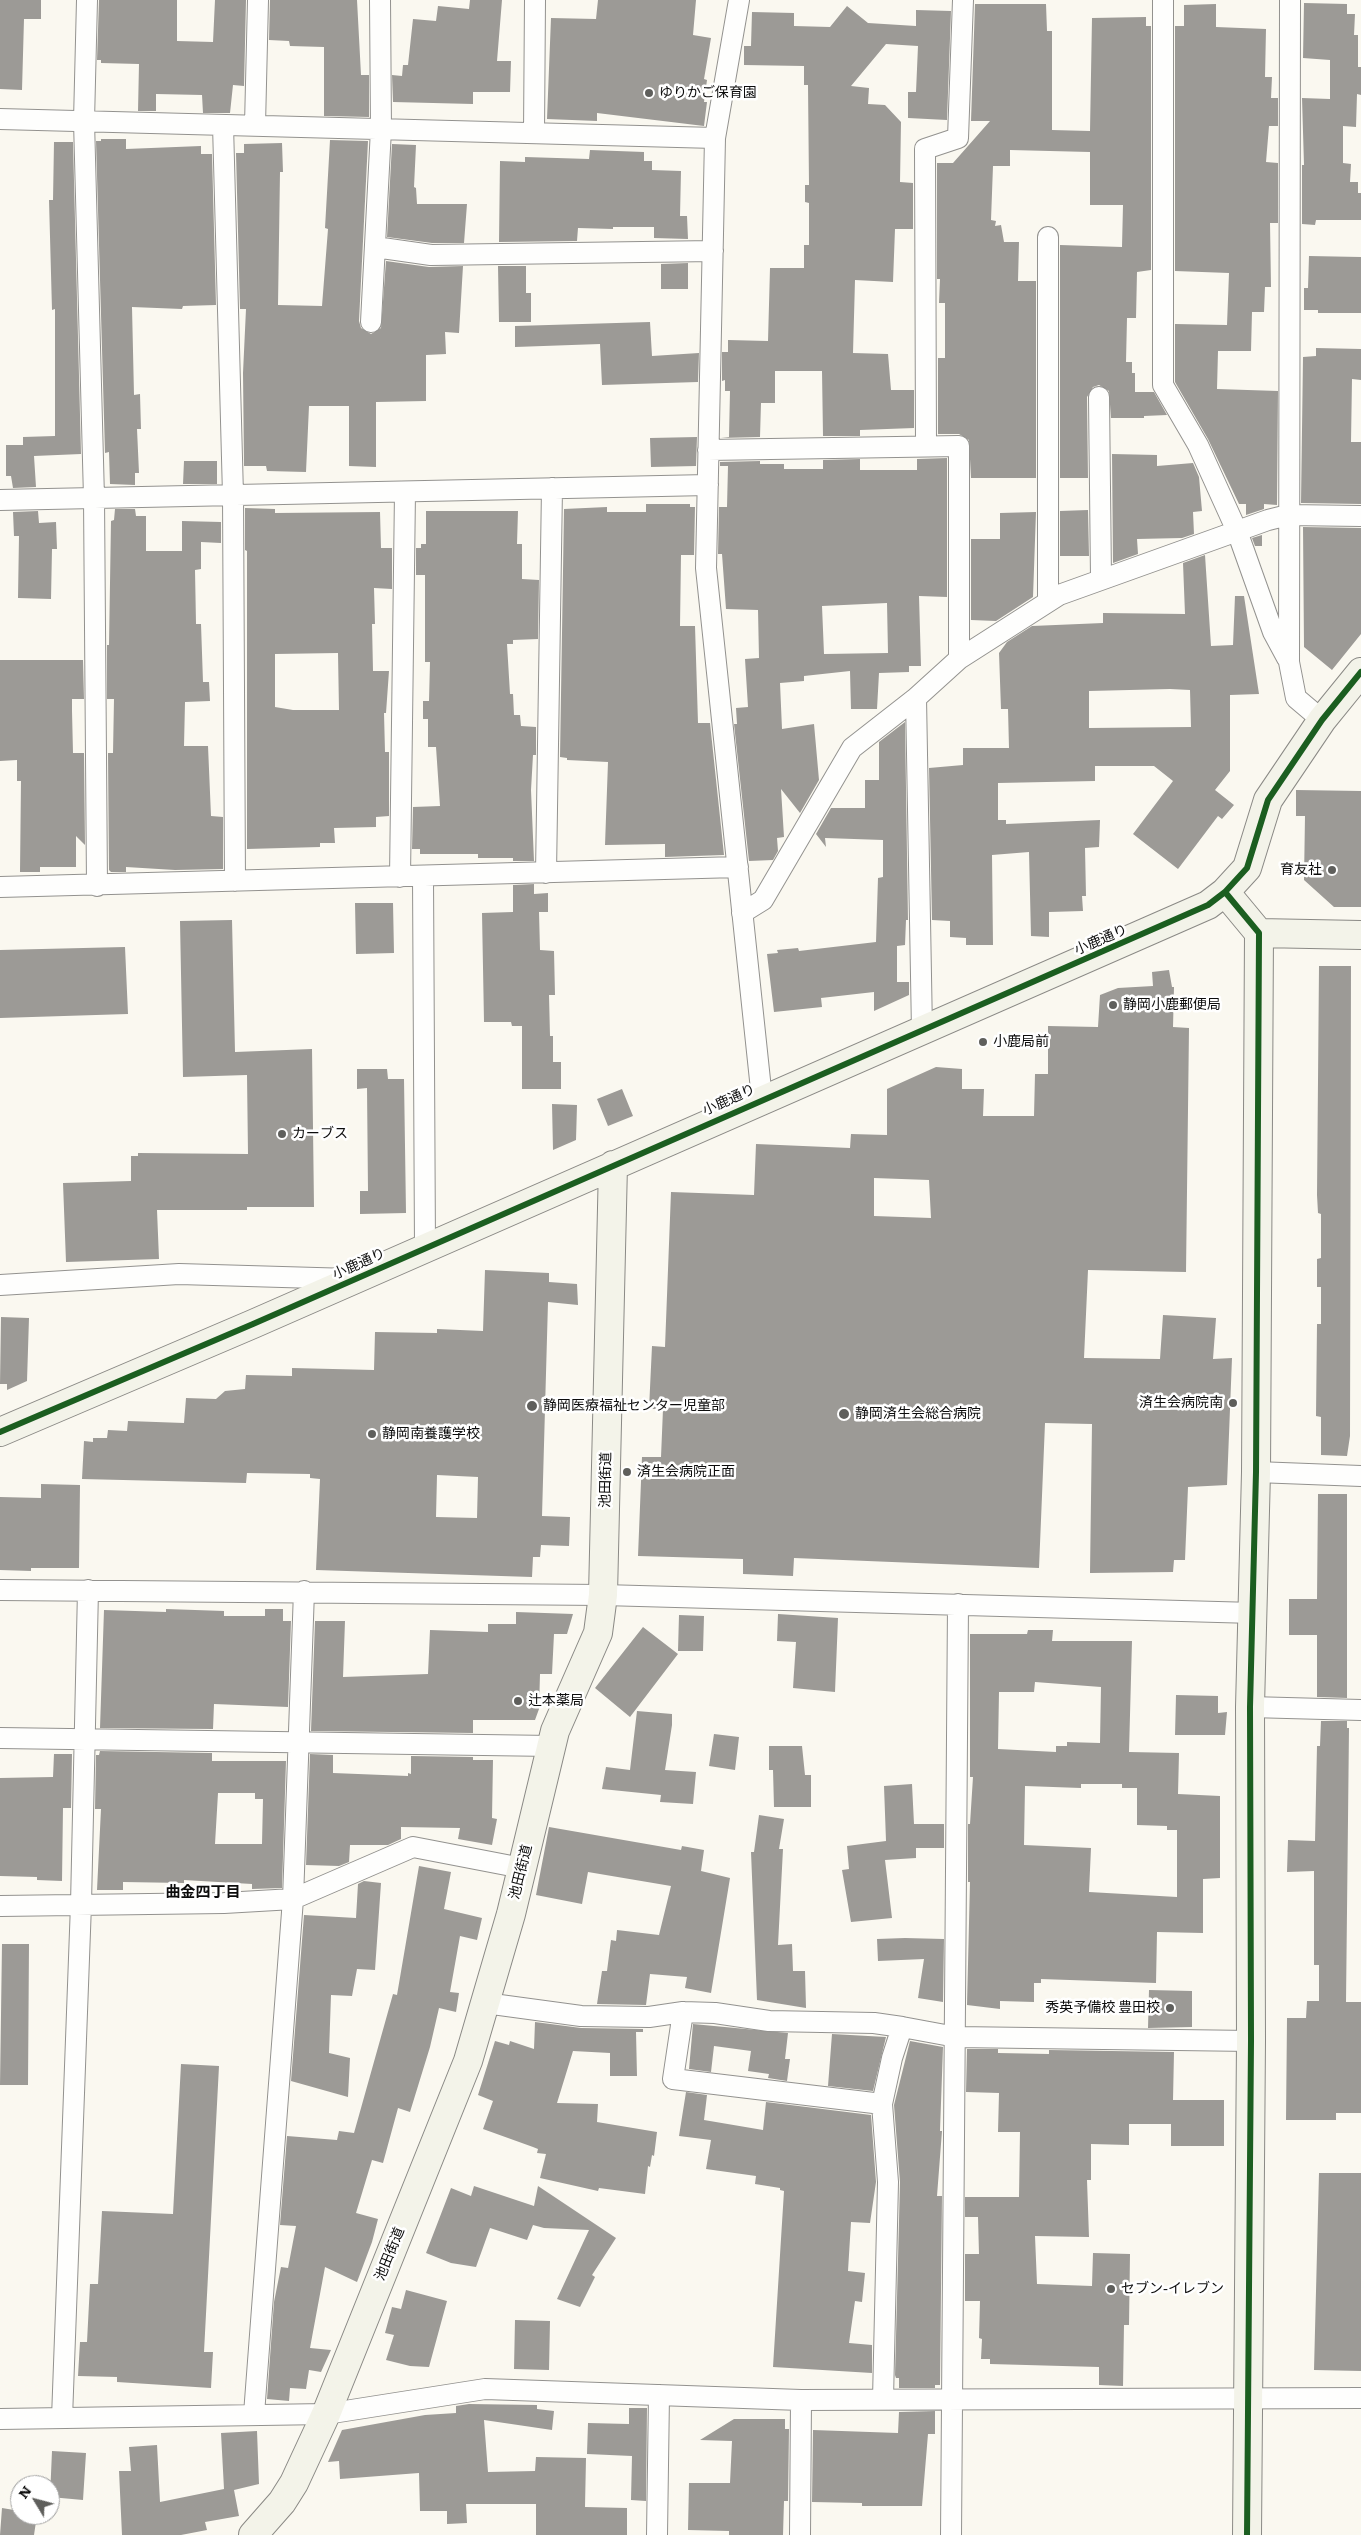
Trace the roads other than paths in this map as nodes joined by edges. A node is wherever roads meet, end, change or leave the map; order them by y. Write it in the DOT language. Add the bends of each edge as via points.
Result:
graph roads {
  1 [pos="87,0"];
  2 [pos="258,0"];
  3 [pos="380,0"];
  4 [pos="535,0"];
  5 [pos="739,0"];
  6 [pos="963,0"];
  7 [pos="1163,0"];
  8 [pos="1290,0"];
  9 [pos="0,119"];
  10 [pos="84,121"];
  11 [pos="223,125"];
  12 [pos="255,126"];
  13 [pos="381,129"];
  14 [pos="534,133"];
  15 [pos="715,138"];
  16 [pos="1048,237"];
  17 [pos="375,247"];
  18 [pos="713,251"];
  19 [pos="371,322"];
  20 [pos="1099,397"];
  21 [pos="926,445"];
  22 [pos="708,450"];
  23 [pos="708,484"];
  24 [pos="552,488"];
  25 [pos="405,492"];
  26 [pos="233,495"];
  27 [pos="94,498"];
  28 [pos="0,500"];
  29 [pos="1288,515"];
  30 [pos="1361,516"];
  31 [pos="1237,532"];
  32 [pos="1101,579"];
  33 [pos="1048,602"];
  34 [pos="959,659"];
  35 [pos="1289,662"];
  36 [pos="1361,672"];
  37 [pos="916,698"];
  38 [pos="1322,720"];
  39 [pos="738,867"];
  40 [pos="546,873"];
  41 [pos="423,876"];
  42 [pos="400,877"];
  43 [pos="235,880"];
  44 [pos="97,886"];
  45 [pos="0,887"];
  46 [pos="1225,892"];
  47 [pos="742,913"];
  48 [pos="1259,933"];
  49 [pos="1361,935"];
  50 [pos="922,1031"];
  51 [pos="762,1099"];
  52 [pos="613,1165"];
  53 [pos="425,1248"];
  54 [pos="356,1279"];
  55 [pos="0,1285"];
  56 [pos="0,1432"];
  57 [pos="1256,1472"];
  58 [pos="1361,1476"];
  59 [pos="0,1590"];
  60 [pos="88,1590"];
  61 [pos="304,1591"];
  62 [pos="603,1594"];
  63 [pos="958,1604"];
  64 [pos="1254,1614"];
  65 [pos="1250,1707"];
  66 [pos="1361,1710"];
  67 [pos="0,1738"];
  68 [pos="85,1740"];
  69 [pos="299,1743"];
  70 [pos="552,1746"];
  71 [pos="522,1868"];
  72 [pos="293,1899"];
  73 [pos="81,1904"];
  74 [pos="0,1906"];
  75 [pos="485,2003"];
  76 [pos="683,2012"];
  77 [pos="902,2027"];
  78 [pos="956,2037"];
  79 [pos="1251,2041"];
  80 [pos="882,2104"];
  81 [pos="658,2396"];
  82 [pos="1361,2398"];
  83 [pos="883,2399"];
  84 [pos="1247,2399"];
  85 [pos="801,2400"];
  86 [pos="951,2401"];
  87 [pos="254,2414"];
  88 [pos="326,2414"];
  89 [pos="0,2418"];
  90 [pos="62,2418"];
  91 [pos="252,2535"];
  92 [pos="657,2535"];
  93 [pos="800,2535"];
  94 [pos="951,2535"];
  95 [pos="1247,2535"];
  1 -- 10 [label="street"];
  2 -- 12 [label="street"];
  3 -- 13 [label="street"];
  4 -- 14 [label="street"];
  5 -- 15 [label="street"];
  6 -- 21 [label="street" via="958,138 925,149"];
  7 -- 31 [label="street" via="1163,385 1198,444"];
  8 -- 29 [label="street"];
  9 -- 10 [label="street"];
  10 -- 11 [label="street"];
  10 -- 27 [label="street"];
  11 -- 12 [label="street"];
  11 -- 26 [label="street"];
  12 -- 13 [label="street"];
  13 -- 14 [label="street"];
  13 -- 17 [label="street"];
  14 -- 15 [label="street"];
  15 -- 18 [label="street"];
  16 -- 33 [label="street"];
  17 -- 18 [label="street" via="431,255"];
  17 -- 19 [label="street"];
  18 -- 22 [label="street"];
  20 -- 32 [label="street"];
  21 -- 22 [label="street"];
  21 -- 34 [label="street" via="959,446"];
  22 -- 23 [label="street"];
  23 -- 24 [label="street"];
  23 -- 39 [label="street" via="706,568"];
  24 -- 25 [label="street"];
  24 -- 40 [label="street"];
  25 -- 26 [label="street"];
  25 -- 42 [label="street"];
  26 -- 27 [label="street"];
  26 -- 43 [label="street"];
  27 -- 28 [label="street"];
  27 -- 44 [label="street"];
  29 -- 30 [label="street"];
  29 -- 31 [label="street"];
  29 -- 35 [label="street"];
  31 -- 32 [label="street"];
  31 -- 35 [label="street" via="1273,632"];
  32 -- 33 [label="street"];
  33 -- 34 [label="street"];
  34 -- 37 [label="street"];
  35 -- 38 [label="street" via="1296,698"];
  36 -- 38 [label="street, 小鹿通り"];
  37 -- 47 [label="street" via="852,748 763,900"];
  37 -- 50 [label="street"];
  38 -- 46 [label="street, 小鹿通り" via="1268,800 1247,868"];
  39 -- 40 [label="street"];
  39 -- 47 [label="street"];
  40 -- 41 [label="street"];
  41 -- 42 [label="street"];
  41 -- 53 [label="street"];
  42 -- 43 [label="street"];
  43 -- 44 [label="street"];
  44 -- 45 [label="street"];
  46 -- 48 [label="street"];
  46 -- 50 [label="street, 小鹿通り" via="1189,915"];
  47 -- 51 [label="street"];
  48 -- 49 [label="street"];
  48 -- 57 [label="street"];
  50 -- 51 [label="street, 小鹿通り"];
  51 -- 52 [label="street, 小鹿通り"];
  52 -- 53 [label="street, 小鹿通り"];
  52 -- 62 [label="street, 池田街道"];
  53 -- 54 [label="street, 小鹿通り"];
  54 -- 55 [label="street" via="178,1274"];
  54 -- 56 [label="street, 小鹿通り"];
  57 -- 58 [label="street"];
  57 -- 64 [label="street"];
  59 -- 60 [label="street"];
  60 -- 61 [label="street"];
  60 -- 68 [label="street"];
  61 -- 62 [label="street"];
  61 -- 69 [label="street"];
  62 -- 63 [label="street"];
  62 -- 70 [label="street, 池田街道" via="598,1633 555,1731"];
  63 -- 64 [label="street"];
  63 -- 78 [label="street"];
  64 -- 65 [label="street"];
  65 -- 66 [label="street"];
  65 -- 79 [label="street"];
  67 -- 68 [label="street"];
  68 -- 69 [label="street"];
  68 -- 73 [label="street"];
  69 -- 70 [label="street"];
  69 -- 72 [label="street"];
  70 -- 71 [label="street, 池田街道"];
  71 -- 72 [label="street" via="413,1847"];
  71 -- 75 [label="street, 池田街道"];
  72 -- 73 [label="street"];
  72 -- 87 [label="street"];
  73 -- 74 [label="street"];
  73 -- 90 [label="street"];
  75 -- 76 [label="street" via="581,2016 649,2017"];
  75 -- 88 [label="street, 池田街道" via="468,2061"];
  76 -- 77 [label="street" via="769,2021 874,2023"];
  76 -- 80 [label="street" via="673,2079"];
  77 -- 78 [label="street"];
  77 -- 80 [label="street"];
  78 -- 79 [label="street"];
  78 -- 86 [label="street"];
  79 -- 84 [label="street"];
  80 -- 83 [label="street" via="888,2182"];
  81 -- 85 [label="street"];
  81 -- 88 [label="street" via="485,2389"];
  81 -- 92 [label="street"];
  82 -- 84 [label="street"];
  83 -- 85 [label="street"];
  83 -- 86 [label="street"];
  84 -- 86 [label="street"];
  84 -- 95 [label="street"];
  85 -- 93 [label="street"];
  86 -- 94 [label="street"];
  87 -- 88 [label="street"];
  87 -- 90 [label="street"];
  88 -- 91 [label="street, 池田街道" via="282,2502"];
  89 -- 90 [label="street"];
}
